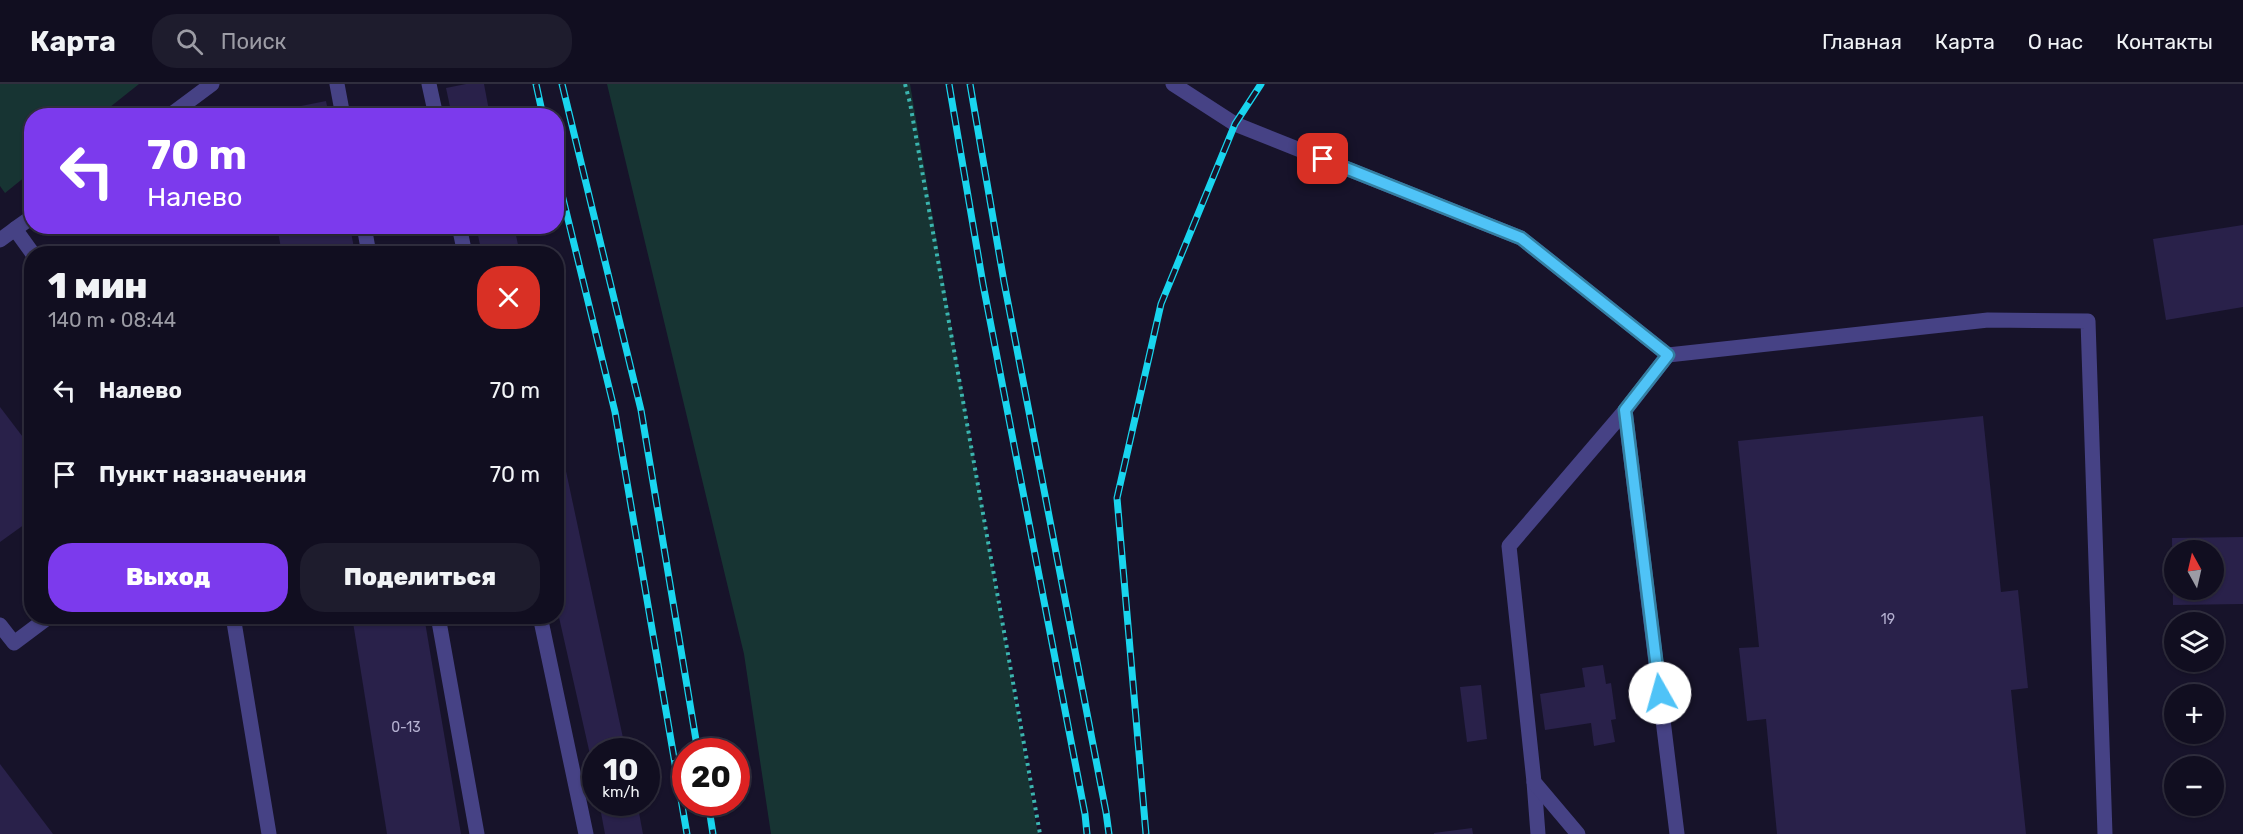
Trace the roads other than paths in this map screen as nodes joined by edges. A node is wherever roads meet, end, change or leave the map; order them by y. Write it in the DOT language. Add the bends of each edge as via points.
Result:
graph roads {
  1 [pos="212,84"];
  2 [pos="337,84"];
  3 [pos="429,84"];
  4 [pos="1173,84"];
  5 [pos="180,108"];
  6 [pos="342,108"];
  7 [pos="434,108"];
  8 [pos="24,223"];
  9 [pos="15,229"];
  10 [pos="0,240"];
  11 [pos="27,246"];
  12 [pos="1668,355"];
  13 [pos="1625,410"];
  14 [pos="39,624"];
  15 [pos="234,624"];
  16 [pos="439,624"];
  17 [pos="542,624"];
  18 [pos="0,625"];
  19 [pos="1533,782"];
  20 [pos="269,834"];
  21 [pos="477,834"];
  22 [pos="586,834"];
  23 [pos="1538,834"];
  24 [pos="1578,834"];
  25 [pos="1677,834"];
  26 [pos="2105,834"];
  1 -- 5 [label="lane"];
  2 -- 6 [label="lane"];
  3 -- 7 [label="lane"];
  4 -- 12 [label="lane" via="1235,124 1521,238"];
  8 -- 9 [label="lane"];
  9 -- 10 [label="lane"];
  9 -- 11 [label="lane"];
  12 -- 13 [label="lane"];
  12 -- 26 [label="lane" via="1988,320 2088,321"];
  13 -- 19 [label="lane" via="1509,546"];
  13 -- 25 [label="lane"];
  14 -- 18 [label="lane" via="14,643"];
  15 -- 20 [label="lane"];
  16 -- 21 [label="lane"];
  17 -- 22 [label="lane"];
  19 -- 23 [label="lane"];
  19 -- 24 [label="lane"];
}
